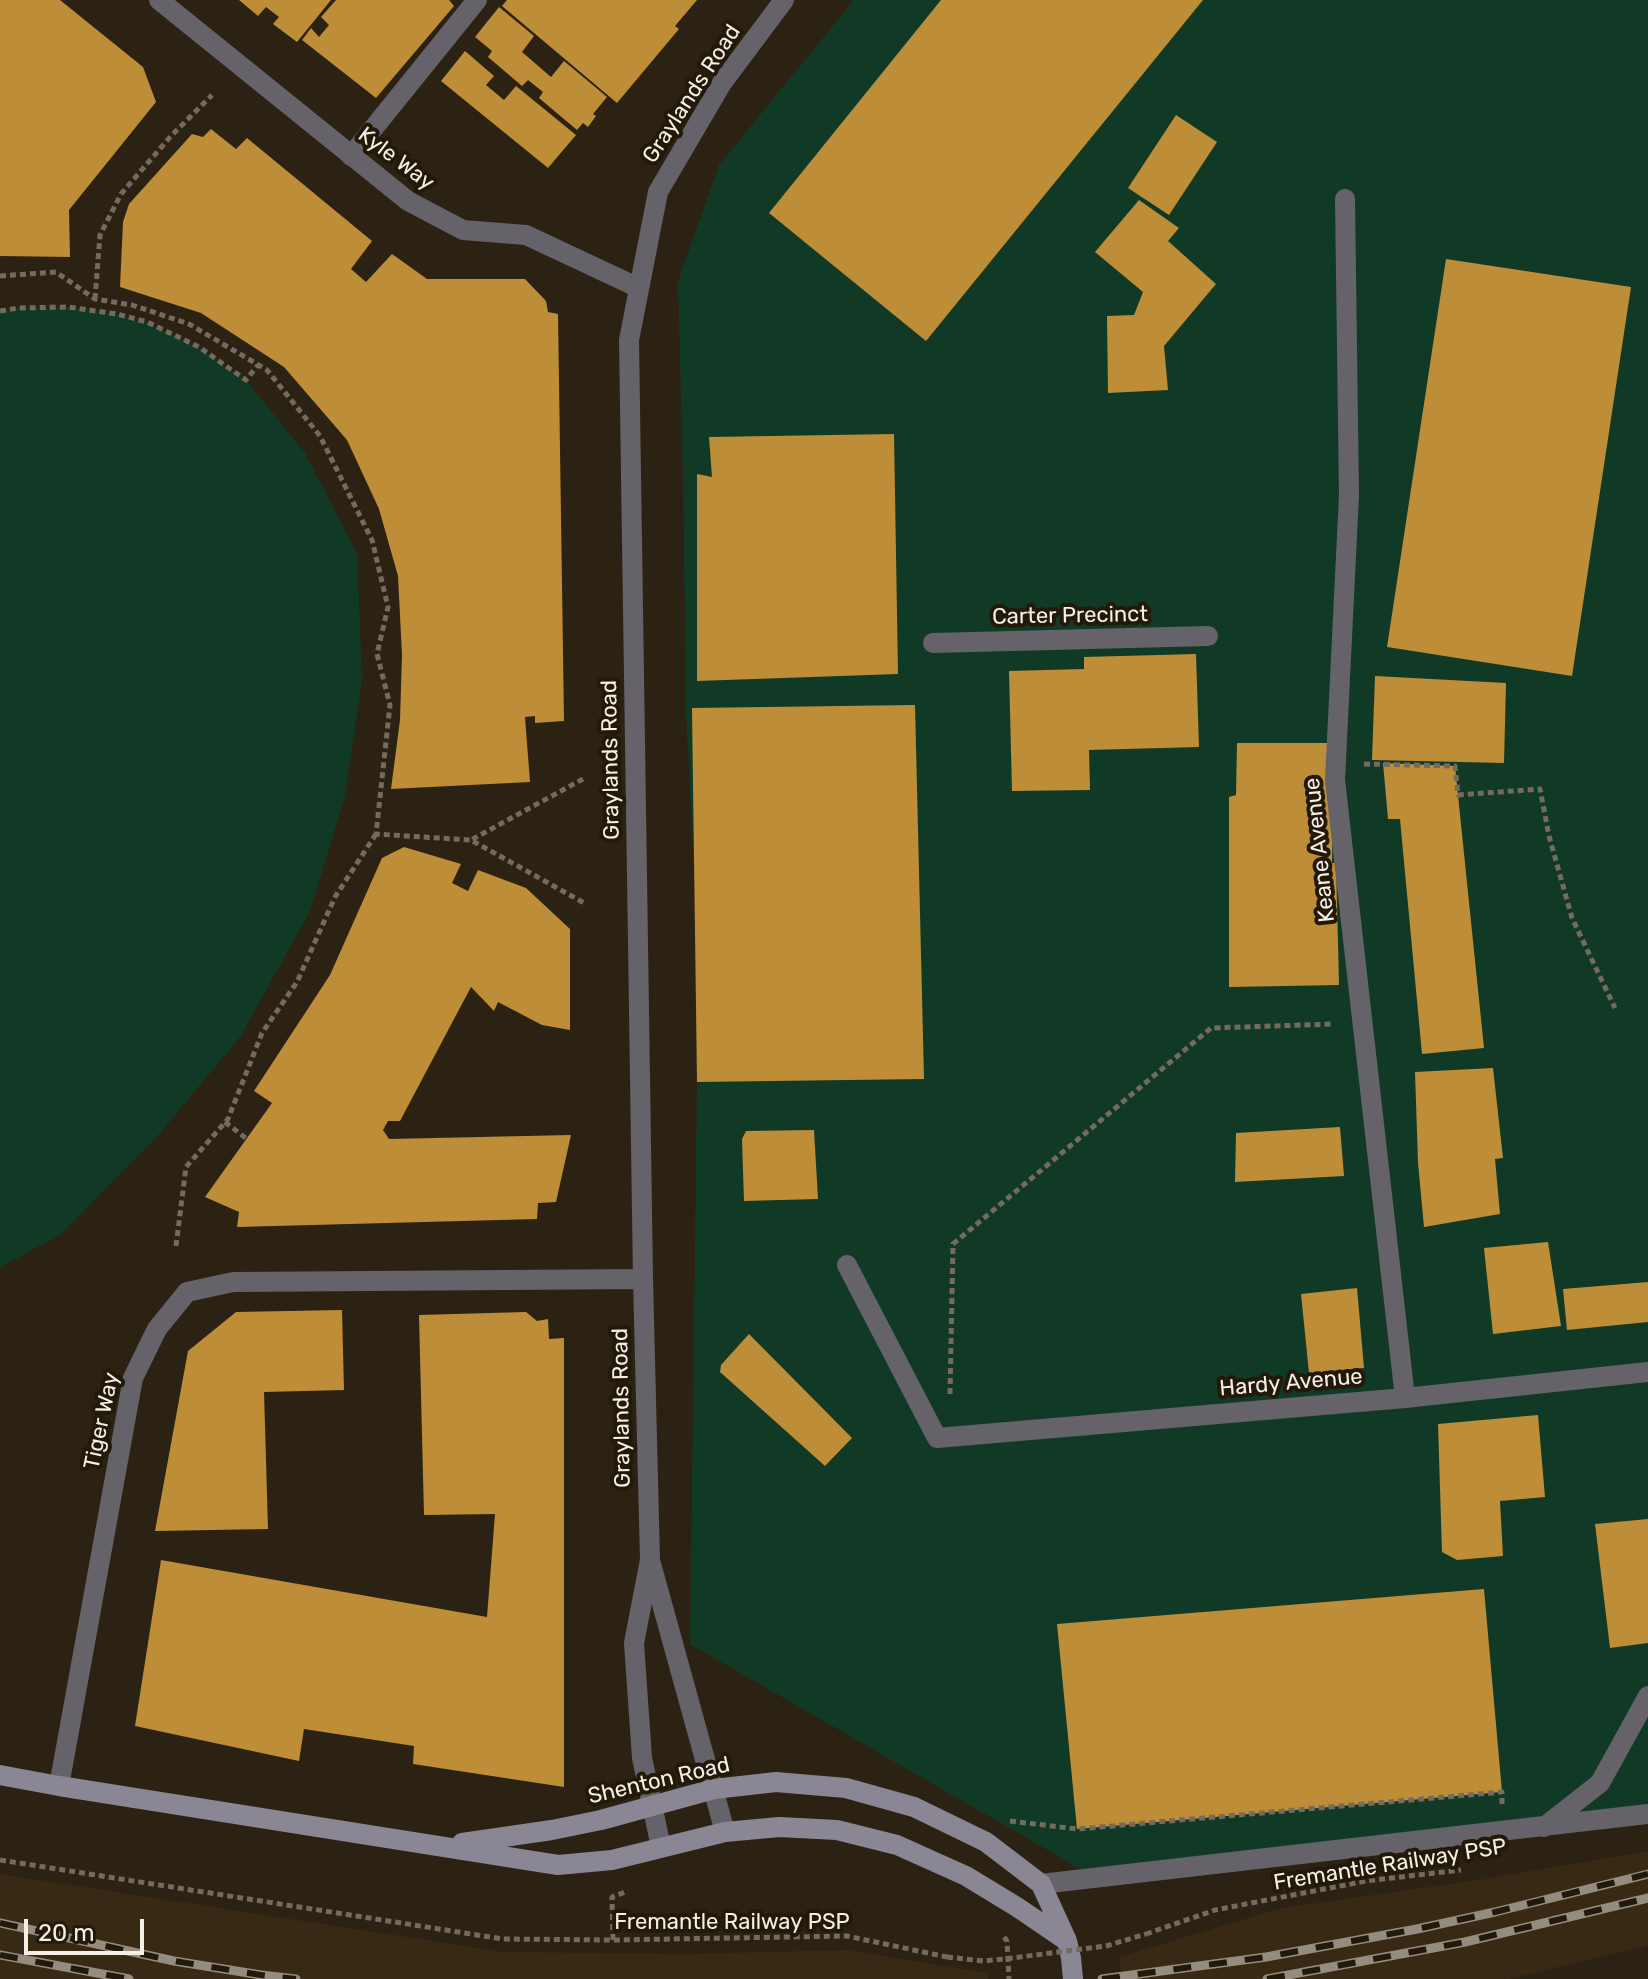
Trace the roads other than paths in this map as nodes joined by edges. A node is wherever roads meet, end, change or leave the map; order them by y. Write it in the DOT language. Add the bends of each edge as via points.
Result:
graph roads {
  1 [pos="159,0"];
  2 [pos="477,0"];
  3 [pos="784,0"];
  4 [pos="351,156"];
  5 [pos="1345,199"];
  6 [pos="639,288"];
  7 [pos="1208,636"];
  8 [pos="933,643"];
  9 [pos="847,1265"];
  10 [pos="643,1279"];
  11 [pos="1648,1372"];
  12 [pos="1405,1398"];
  13 [pos="650,1560"];
  14 [pos="1648,1696"];
  15 [pos="0,1775"];
  16 [pos="59,1786"];
  17 [pos="714,1789"];
  18 [pos="652,1805"];
  19 [pos="1648,1814"];
  20 [pos="1544,1827"];
  21 [pos="725,1832"];
  22 [pos="442,1846"];
  23 [pos="661,1847"];
  24 [pos="1041,1884"];
  25 [pos="1067,1941"];
  26 [pos="1073,1979"];
  1 -- 4 [label="street, Kyle Way"];
  2 -- 4 [label="street"];
  3 -- 6 [label="street, Graylands Road" via="722,83 658,192"];
  4 -- 6 [label="street, Kyle Way" via="408,201 463,230 526,235"];
  5 -- 12 [label="street, Keane Avenue" via="1349,495 1335,780"];
  6 -- 10 [label="street, Graylands Road" via="629,340"];
  7 -- 8 [label="street, Carter Precinct"];
  9 -- 12 [label="street, Hardy Avenue" via="943,1437"];
  10 -- 13 [label="street, Graylands Road"];
  10 -- 16 [label="street, Tiger Way" via="233,1282 187,1292 157,1329 133,1378"];
  11 -- 12 [label="street, Hardy Avenue"];
  13 -- 17 [label="street, Graylands Road"];
  13 -- 18 [label="street, Graylands Road" via="634,1643 642,1758"];
  14 -- 20 [label="street" via="1600,1783"];
  15 -- 16 [label="main road, Shenton Road"];
  16 -- 22 [label="main road, Shenton Road"];
  17 -- 18 [label="main road, Shenton Road"];
  17 -- 21 [label="street, Graylands Road"];
  17 -- 24 [label="main road, Shenton Road" via="776,1782 846,1788 914,1807 986,1842"];
  18 -- 22 [label="main road, Shenton Road" via="552,1830"];
  18 -- 23 [label="street, Graylands Road"];
  19 -- 20 [label="street"];
  20 -- 24 [label="street"];
  21 -- 23 [label="main road, Shenton Road"];
  21 -- 25 [label="main road, Shenton Road" via="779,1827 837,1830 897,1845 966,1876"];
  22 -- 23 [label="main road, Shenton Road" via="558,1865 612,1860"];
  24 -- 25 [label="main road, Shenton Road"];
  25 -- 26 [label="main road, Shenton Road"];
}
